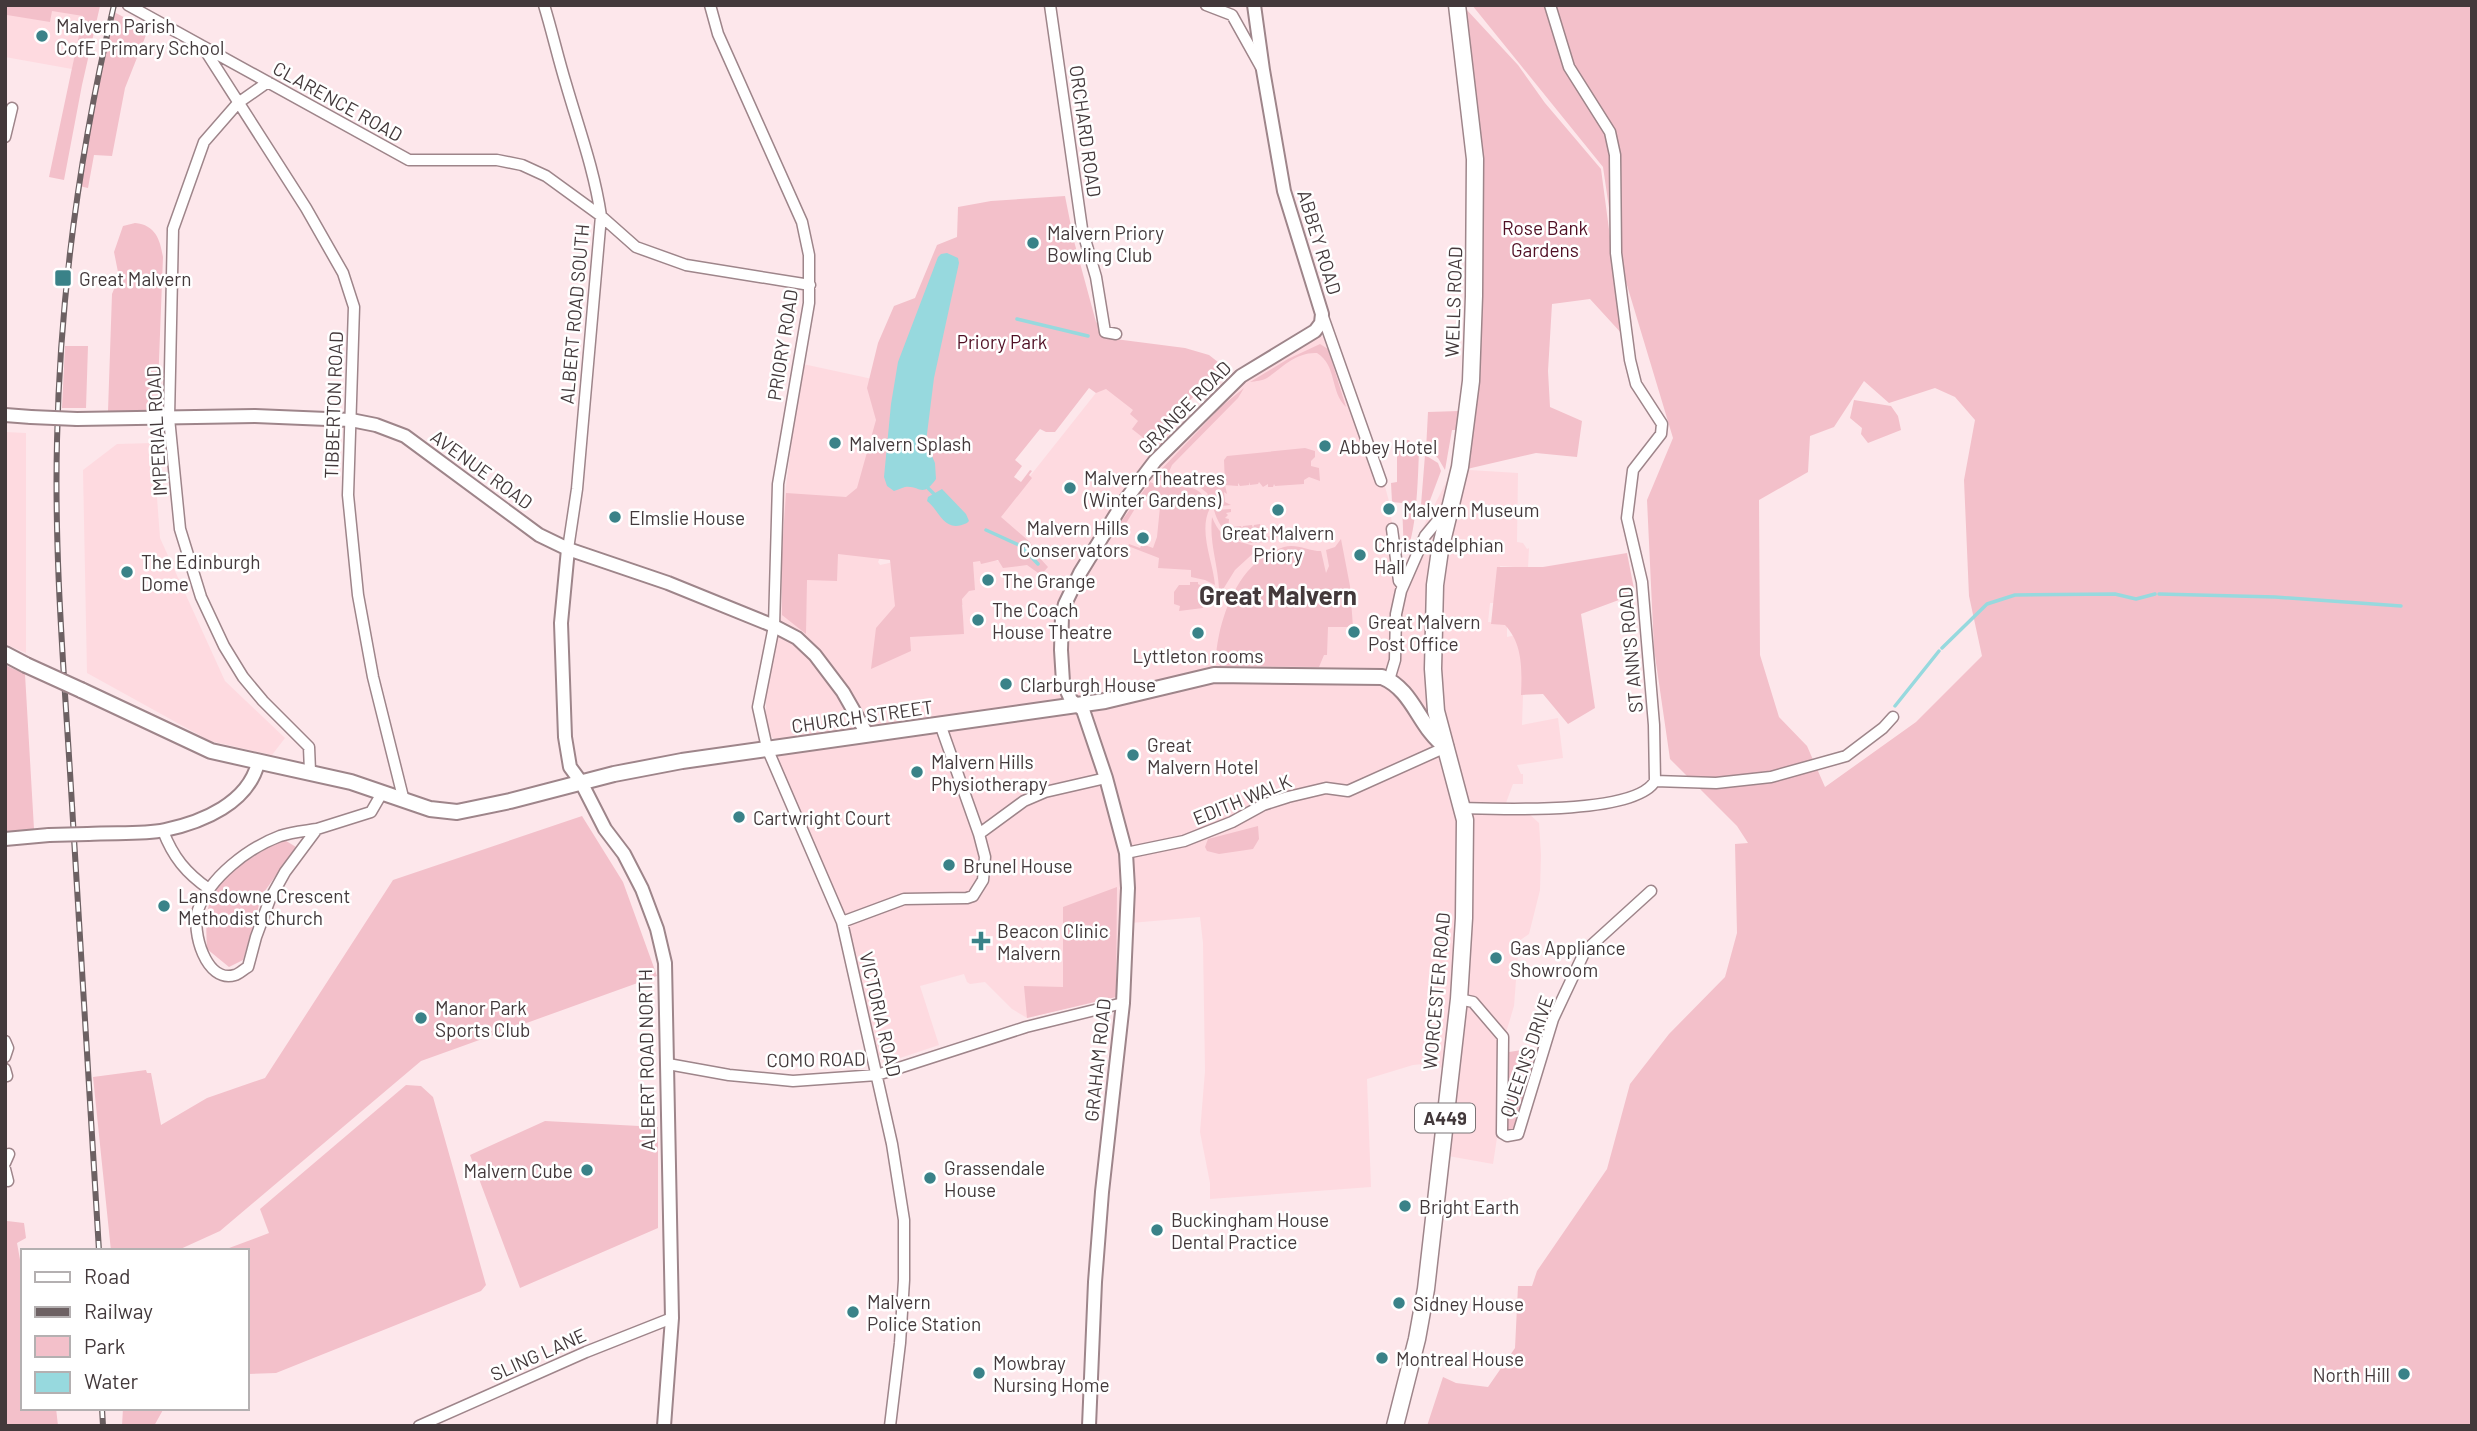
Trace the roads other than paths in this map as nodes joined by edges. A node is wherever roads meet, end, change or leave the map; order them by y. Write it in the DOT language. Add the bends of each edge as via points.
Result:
graph roads {
  1 [pos="128,5"];
  2 [pos="544,5"];
  3 [pos="710,5"];
  4 [pos="1049,5"];
  5 [pos="1206,5"];
  6 [pos="1254,5"];
  7 [pos="1457,5"];
  8 [pos="1550,5"];
  9 [pos="203,47"];
  10 [pos="1263,70"];
  11 [pos="268,82"];
  12 [pos="238,103"];
  13 [pos="12,108"];
  14 [pos="5,137"];
  15 [pos="601,216"];
  16 [pos="810,285"];
  17 [pos="1322,314"];
  18 [pos="1116,334"];
  19 [pos="5,415"];
  20 [pos="169,418"];
  21 [pos="351,420"];
  22 [pos="1381,481"];
  23 [pos="1453,503"];
  24 [pos="1392,529"];
  25 [pos="568,549"];
  26 [pos="1403,586"];
  27 [pos="774,625"];
  28 [pos="5,654"];
  29 [pos="1389,680"];
  30 [pos="1080,705"];
  31 [pos="1893,717"];
  32 [pos="940,724"];
  33 [pos="867,734"];
  34 [pos="1446,747"];
  35 [pos="767,748"];
  36 [pos="258,763"];
  37 [pos="310,771"];
  38 [pos="1106,778"];
  39 [pos="1659,781"];
  40 [pos="581,782"];
  41 [pos="382,793"];
  42 [pos="404,801"];
  43 [pos="1462,808"];
  44 [pos="317,828"];
  45 [pos="163,831"];
  46 [pos="979,834"];
  47 [pos="5,839"];
  48 [pos="1126,853"];
  49 [pos="209,889"];
  50 [pos="1651,891"];
  51 [pos="842,922"];
  52 [pos="1459,999"];
  53 [pos="1123,1003"];
  54 [pos="5,1041"];
  55 [pos="5,1057"];
  56 [pos="668,1064"];
  57 [pos="877,1075"];
  58 [pos="5,1169"];
  59 [pos="8,1181"];
  60 [pos="672,1318"];
  61 [pos="419,1426"];
  62 [pos="664,1426"];
  63 [pos="890,1426"];
  64 [pos="1088,1426"];
  65 [pos="1395,1426"];
  1 -- 9 [label="street, CLARENCE ROAD"];
  2 -- 15 [label="street, ALBERT ROAD SOUTH" via="596,181"];
  3 -- 16 [label="street, PRIORY ROAD" via="718,34 802,222"];
  4 -- 18 [label="street, ORCHARD ROAD" via="1082,229 1105,332"];
  5 -- 10 [label="street" via="1232,15"];
  6 -- 10 [label="street, ABBEY ROAD"];
  7 -- 23 [label="highway, WELLS ROAD / A449" via="1475,159 1476,237 1471,381"];
  8 -- 39 [label="street, ST ANN'S ROAD" via="1569,67 1610,132 1615,155 1616,253 1630,360 1636,384 1662,424 1661,434 1633,470 1627,517 1642,582"];
  9 -- 11 [label="street, CLARENCE ROAD"];
  9 -- 12 [label="street, TIBBERTON ROAD"];
  10 -- 17 [label="street, ABBEY ROAD" via="1284,191"];
  11 -- 12 [label="street, IMPERIAL ROAD"];
  11 -- 15 [label="street, CLARENCE ROAD" via="409,160 497,160 522,165 546,176"];
  12 -- 20 [label="street, IMPERIAL ROAD" via="204,142 173,229"];
  12 -- 21 [label="street, TIBBERTON ROAD" via="342,273 354,307"];
  13 -- 14 [label="street"];
  15 -- 16 [label="street, CLARENCE ROAD" via="636,247 686,265"];
  15 -- 25 [label="street, ALBERT ROAD SOUTH"];
  16 -- 27 [label="street, PRIORY ROAD" via="778,484"];
  17 -- 22 [label="street, ABBEY ROAD"];
  17 -- 30 [label="street, GRANGE ROAD" via="1315,331 1241,376 1155,461 1123,503 1065,604 1063,682 1071,699"];
  19 -- 20 [label="street, AVENUE ROAD, bridge"];
  20 -- 21 [label="street, AVENUE ROAD"];
  20 -- 37 [label="street, IMPERIAL ROAD" via="180,529 201,597 243,677 309,747"];
  21 -- 25 [label="street, AVENUE ROAD" via="405,436 539,534"];
  21 -- 42 [label="street, TIBBERTON ROAD" via="348,495 358,594"];
  23 -- 26 [label="street, WELLS ROAD" via="1425,536"];
  23 -- 34 [label="highway, A449" via="1438,561 1433,612 1433,687"];
  24 -- 26 [label="street"];
  25 -- 27 [label="street, AVENUE ROAD"];
  25 -- 40 [label="street, ALBERT ROAD NORTH" via="561,622 565,737 570,767"];
  26 -- 29 [label="street"];
  27 -- 33 [label="street, AVENUE ROAD" via="815,655"];
  27 -- 35 [label="street, VICTORIA ROAD" via="758,708"];
  28 -- 36 [label="main road, CHURCH STREET, bridge" via="211,751"];
  29 -- 30 [label="main road, CHURCH STREET" via="1362,675 1216,675"];
  29 -- 34 [label="main road"];
  30 -- 32 [label="main road, CHURCH STREET"];
  30 -- 38 [label="street, GRAHAM ROAD"];
  31 -- 39 [label="street" via="1846,756 1822,763 1757,779"];
  32 -- 33 [label="main road, CHURCH STREET"];
  32 -- 46 [label="street"];
  33 -- 35 [label="main road, CHURCH STREET"];
  34 -- 43 [label="highway, A449"];
  34 -- 48 [label="street, EDITH WALK" via="1348,791 1326,788 1288,797 1184,841"];
  35 -- 40 [label="main road, CHURCH STREET"];
  35 -- 51 [label="street, VICTORIA ROAD"];
  36 -- 37 [label="main road, CHURCH STREET"];
  36 -- 45 [label="street" via="246,791 213,814"];
  37 -- 41 [label="main road, CHURCH STREET"];
  38 -- 46 [label="street" via="1024,801"];
  38 -- 48 [label="street, GRAHAM ROAD"];
  39 -- 43 [label="street" via="1644,792 1608,802 1525,810"];
  40 -- 42 [label="main road, CHURCH STREET" via="457,812"];
  40 -- 56 [label="street, ALBERT ROAD NORTH" via="605,830 624,854 657,929 665,963"];
  41 -- 42 [label="main road, CHURCH STREET"];
  41 -- 44 [label="street" via="371,812"];
  43 -- 52 [label="highway, WORCESTER ROAD / A449" via="1466,867"];
  44 -- 49 [label="street" via="280,836 252,851"];
  44 -- 49 [label="street" via="270,899 248,967 236,975 226,976 211,967 202,954 196,934 197,912"];
  45 -- 47 [label="street, bridge"];
  45 -- 49 [label="street" via="177,860"];
  46 -- 51 [label="street" via="985,871 973,896 904,899"];
  48 -- 53 [label="street, GRAHAM ROAD"];
  50 -- 52 [label="street, QUEEN'S DRIVE" via="1585,951 1553,1018 1518,1134 1502,1133 1503,1037 1473,1002"];
  51 -- 57 [label="street, VICTORIA ROAD"];
  52 -- 65 [label="highway, WORCESTER ROAD / A449" via="1426,1289"];
  53 -- 57 [label="street, COMO ROAD" via="1038,1023"];
  53 -- 64 [label="street, GRAHAM ROAD" via="1101,1205"];
  54 -- 55 [label="street"];
  56 -- 57 [label="street, COMO ROAD" via="793,1081"];
  56 -- 60 [label="street, ALBERT ROAD NORTH"];
  57 -- 63 [label="street, VICTORIA ROAD" via="904,1220 901,1335"];
  58 -- 59 [label="street"];
  60 -- 61 [label="street, SLING LANE"];
  60 -- 62 [label="street, ALBERT ROAD NORTH"];
}
